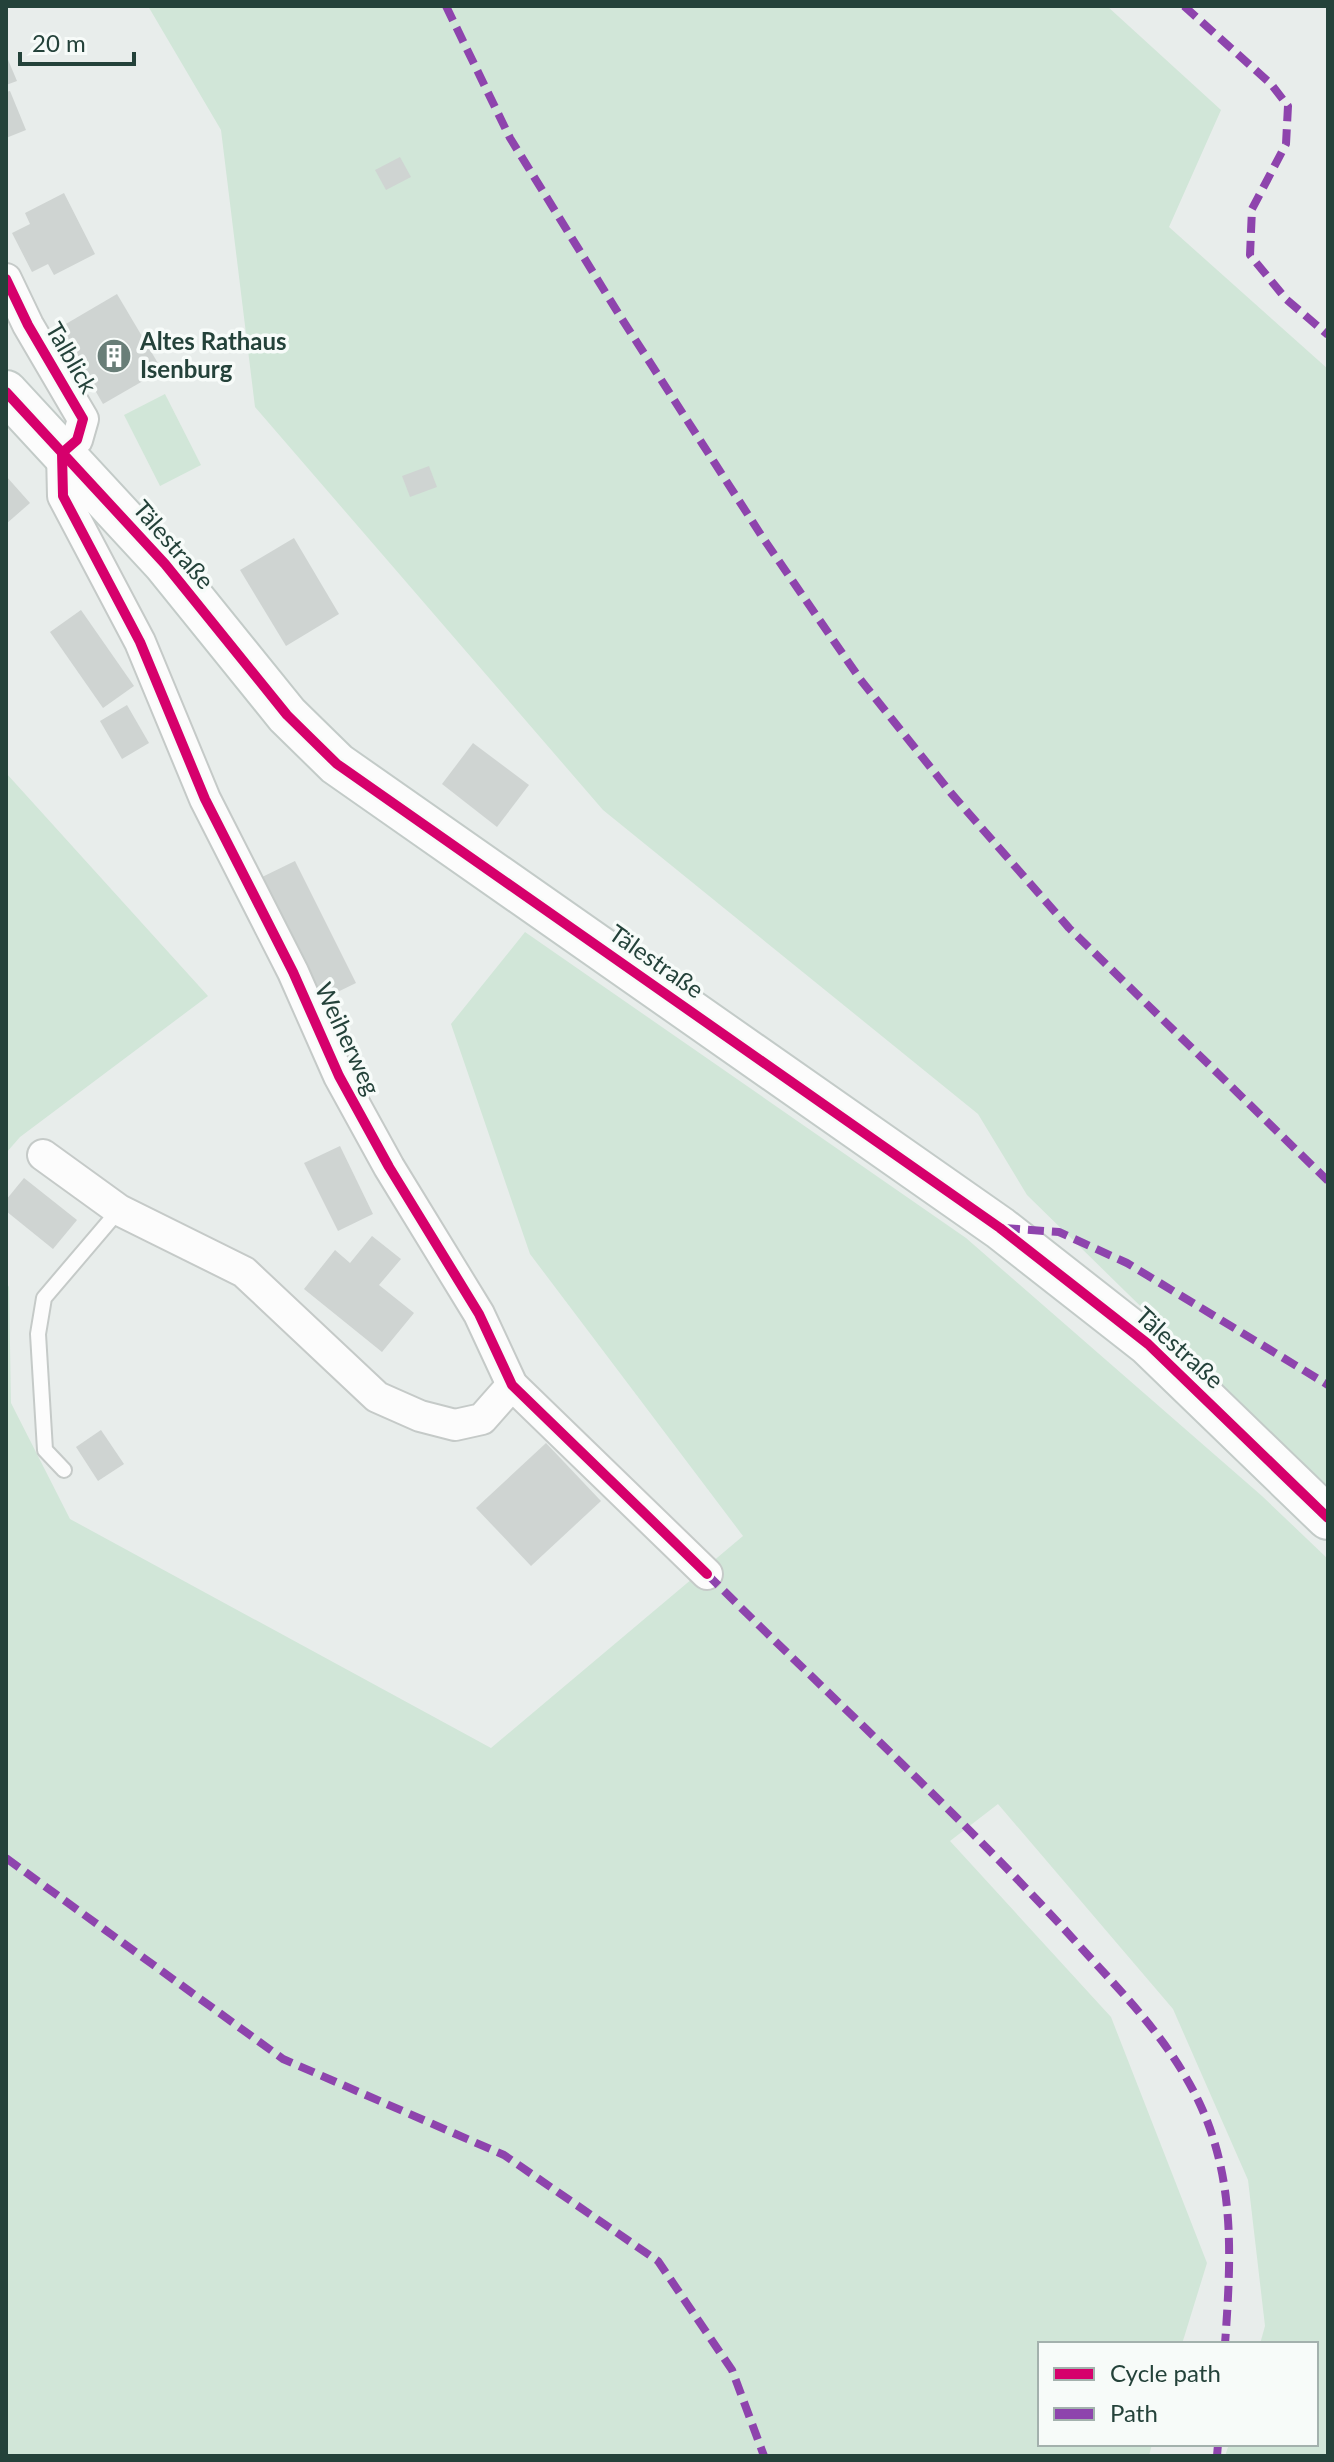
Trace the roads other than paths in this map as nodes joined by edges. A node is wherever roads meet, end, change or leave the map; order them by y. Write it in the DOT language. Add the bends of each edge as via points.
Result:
graph roads {
  1 [pos="6,279"];
  2 [pos="6,392"];
  3 [pos="62,453"];
  4 [pos="43,1155"];
  5 [pos="119,1210"];
  6 [pos="512,1385"];
  7 [pos="64,1470"];
  8 [pos="1328,1518"];
  9 [pos="707,1574"];
  1 -- 3 [label="street, Talblick" via="83,419 77,440"];
  2 -- 3 [label="street, Tälestraße"];
  3 -- 6 [label="street, Weiherweg" via="63,496 140,642 205,799 339,1076 479,1314"];
  3 -- 8 [label="street, Tälestraße" via="165,564 287,715 337,764 1000,1228 1148,1344"];
  4 -- 5 [label="street"];
  5 -- 6 [label="street" via="244,1272 377,1397 455,1425 482,1419"];
  5 -- 7 [label="lane" via="44,1298 38,1334 45,1450"];
  6 -- 9 [label="street, Weiherweg"];
}
